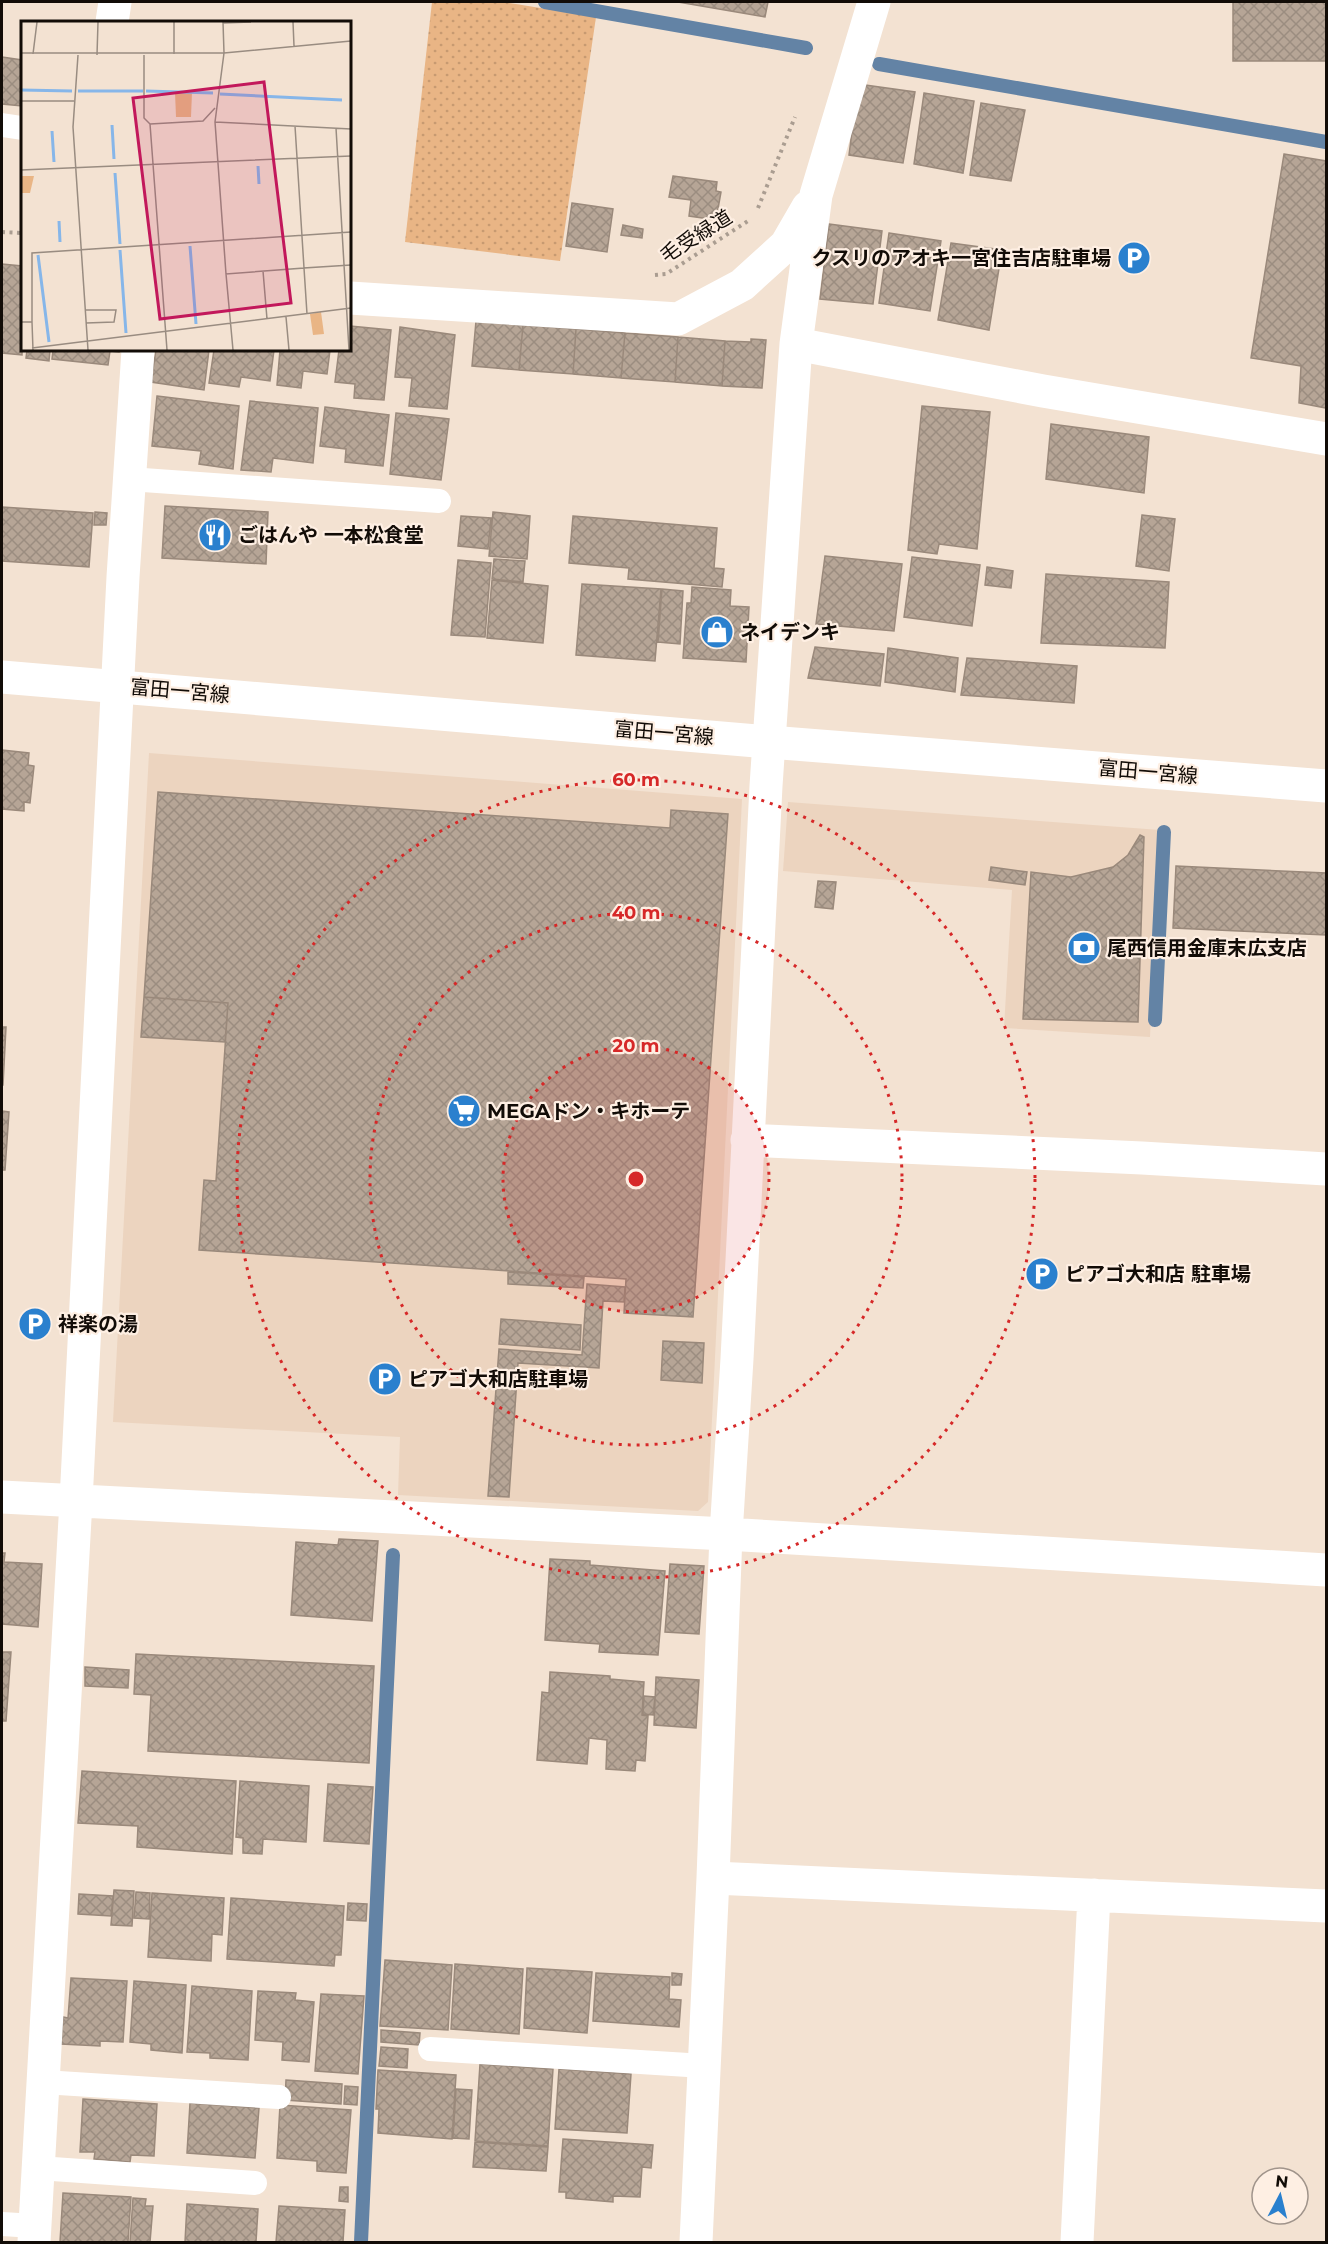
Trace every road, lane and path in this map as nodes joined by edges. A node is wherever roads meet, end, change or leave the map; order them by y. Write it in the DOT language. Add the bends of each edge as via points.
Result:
graph roads {
  1 [pos="115,2"];
  2 [pos="874,2"];
  3 [pos="112,21"];
  4 [pos="797,111"];
  5 [pos="2,125"];
  6 [pos="21,128"];
  7 [pos="816,195"];
  8 [pos="2,232"];
  9 [pos="21,233"];
  10 [pos="646,277"];
  11 [pos="351,298"];
  12 [pos="796,344"];
  13 [pos="138,351"];
  14 [pos="1326,439"];
  15 [pos="129,478"];
  16 [pos="439,501"];
  17 [pos="2,677"];
  18 [pos="118,686"];
  19 [pos="769,742"];
  20 [pos="1326,786"];
  21 [pos="747,1140"];
  22 [pos="1326,1168"];
  23 [pos="2,1497"];
  24 [pos="76,1501"];
  25 [pos="726,1534"];
  26 [pos="1326,1570"];
  27 [pos="713,1878"];
  28 [pos="1094,1896"];
  29 [pos="1326,1906"];
  30 [pos="430,2049"];
  31 [pos="704,2066"];
  32 [pos="43,2082"];
  33 [pos="279,2097"];
  34 [pos="38,2168"];
  35 [pos="255,2183"];
  36 [pos="2,2224"];
  37 [pos="34,2234"];
  38 [pos="696,2242"];
  39 [pos="1077,2242"];
  1 -- 3 [label="street"];
  2 -- 7 [label="street"];
  4 -- 10 [label="path, 毛受緑道" via="755,217 666,274"];
  5 -- 6 [label="lane"];
  7 -- 11 [label="street" via="786,245 751,277 678,319"];
  7 -- 12 [label="street"];
  8 -- 9 [label="path"];
  12 -- 14 [label="street"];
  12 -- 19 [label="street"];
  13 -- 15 [label="street"];
  15 -- 16 [label="lane"];
  15 -- 18 [label="street"];
  17 -- 18 [label="street, 富田一宮線"];
  18 -- 19 [label="street, 富田一宮線"];
  18 -- 24 [label="street"];
  19 -- 20 [label="street, 富田一宮線"];
  19 -- 21 [label="street"];
  21 -- 22 [label="street"];
  21 -- 25 [label="street"];
  23 -- 24 [label="street"];
  24 -- 25 [label="street"];
  24 -- 32 [label="street"];
  25 -- 26 [label="street"];
  25 -- 27 [label="street"];
  27 -- 28 [label="street"];
  27 -- 31 [label="street"];
  28 -- 29 [label="street"];
  28 -- 39 [label="street"];
  30 -- 31 [label="lane"];
  31 -- 38 [label="street"];
  32 -- 33 [label="lane"];
  32 -- 34 [label="street"];
  34 -- 35 [label="lane"];
  34 -- 37 [label="street"];
  36 -- 37 [label="lane"];
}
